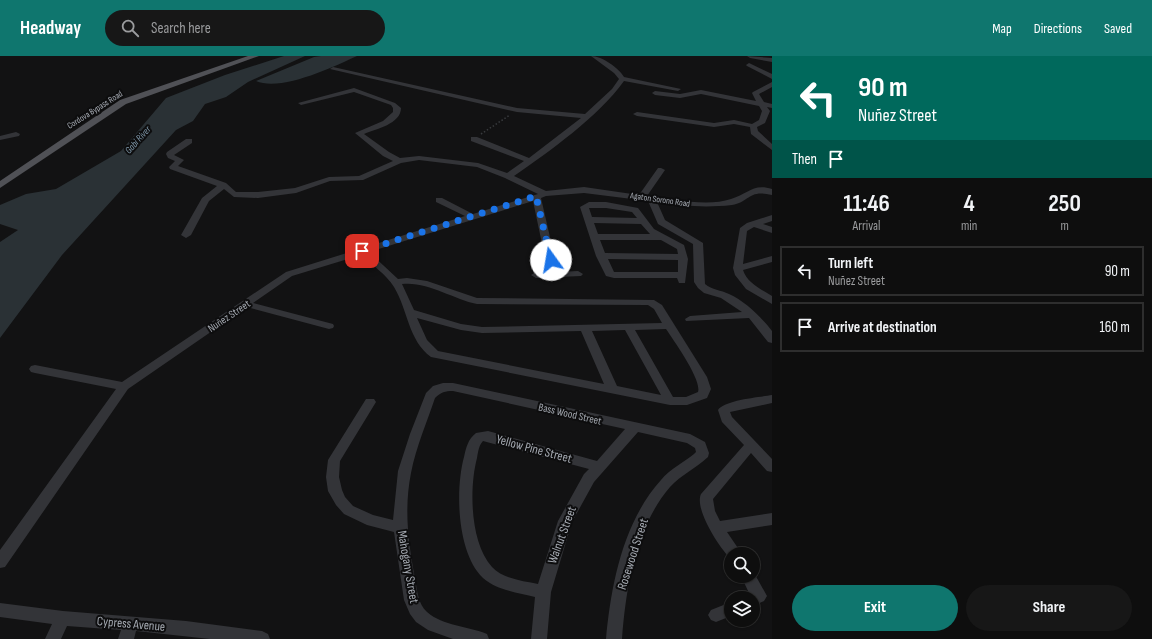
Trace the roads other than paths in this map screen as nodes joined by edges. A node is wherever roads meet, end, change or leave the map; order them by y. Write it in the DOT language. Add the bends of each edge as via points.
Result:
graph roads {
  1 [pos="240,56"];
  2 [pos="255,56"];
  3 [pos="594,56"];
  4 [pos="750,56"];
  5 [pos="772,60"];
  6 [pos="749,65"];
  7 [pos="333,69"];
  8 [pos="772,76"];
  9 [pos="622,78"];
  10 [pos="772,84"];
  11 [pos="698,92"];
  12 [pos="655,93"];
  13 [pos="301,103"];
  14 [pos="761,103"];
  15 [pos="772,106"];
  16 [pos="637,114"];
  17 [pos="587,116"];
  18 [pos="753,126"];
  19 [pos="16,134"];
  20 [pos="0,138"];
  21 [pos="474,139"];
  22 [pos="188,141"];
  23 [pos="772,148"];
  24 [pos="399,161"];
  25 [pos="530,161"];
  26 [pos="661,170"];
  27 [pos="0,174"];
  28 [pos="508,176"];
  29 [pos="772,183"];
  30 [pos="0,185"];
  31 [pos="223,186"];
  32 [pos="762,190"];
  33 [pos="772,192"];
  34 [pos="541,195"];
  35 [pos="619,195"];
  36 [pos="646,198"];
  37 [pos="439,200"];
  38 [pos="617,206"];
  39 [pos="471,216"];
  40 [pos="772,218"];
  41 [pos="588,220"];
  42 [pos="643,221"];
  43 [pos="754,224"];
  44 [pos="772,230"];
  45 [pos="186,235"];
  46 [pos="594,237"];
  47 [pos="663,237"];
  48 [pos="362,251"];
  49 [pos="601,256"];
  50 [pos="682,257"];
  51 [pos="772,259"];
  52 [pos="738,268"];
  53 [pos="578,274"];
  54 [pos="536,275"];
  55 [pos="554,275"];
  56 [pos="396,282"];
  57 [pos="772,301"];
  58 [pos="246,304"];
  59 [pos="409,312"];
  60 [pos="751,316"];
  61 [pos="690,319"];
  62 [pos="329,326"];
  63 [pos="669,326"];
  64 [pos="628,327"];
  65 [pos="585,328"];
  66 [pos="772,339"];
  67 [pos="35,369"];
  68 [pos="124,386"];
  69 [pos="438,389"];
  70 [pos="613,390"];
  71 [pos="772,399"];
  72 [pos="670,401"];
  73 [pos="370,402"];
  74 [pos="634,428"];
  75 [pos="701,445"];
  76 [pos="752,446"];
  77 [pos="598,466"];
  78 [pos="772,467"];
  79 [pos="772,518"];
  80 [pos="400,527"];
  81 [pos="718,527"];
  82 [pos="731,547"];
  83 [pos="5,549"];
  84 [pos="0,562"];
  85 [pos="543,592"];
  86 [pos="0,610"];
  87 [pos="724,612"];
  88 [pos="716,616"];
  89 [pos="63,618"];
  90 [pos="129,632"];
  91 [pos="53,639"];
  92 [pos="262,639"];
  93 [pos="481,639"];
  94 [pos="539,639"];
  95 [pos="614,639"];
  1 -- 27 [label="main road, Cordova Bypass Road" via="114,99"];
  2 -- 30 [label="main road, Cordova Bypass Road" via="123,102"];
  3 -- 9 [label="street" via="598,61 619,72"];
  4 -- 5 [label="street"];
  6 -- 8 [label="street"];
  7 -- 17 [label="street" via="517,110"];
  9 -- 11 [label="street"];
  9 -- 17 [label="street" via="614,90"];
  10 -- 14 [label="street" via="755,93"];
  11 -- 12 [label="street" via="680,96"];
  11 -- 14 [label="street"];
  13 -- 24 [label="street" via="354,90 393,104 397,108 397,113 386,123 359,133"];
  14 -- 15 [label="street"];
  14 -- 18 [label="street" via="766,111 762,121"];
  16 -- 18 [label="street" via="714,125 734,122"];
  17 -- 25 [label="street"];
  18 -- 23 [label="street" via="754,132"];
  19 -- 20 [label="street"];
  21 -- 25 [label="street"];
  22 -- 31 [label="street" via="170,154 180,160 173,167"];
  24 -- 28 [label="street" via="419,158 478,165"];
  24 -- 31 [label="street" via="360,178 329,179 296,190 240,196"];
  25 -- 28 [label="street"];
  26 -- 36 [label="street"];
  28 -- 34 [label="street"];
  29 -- 32 [label="street"];
  31 -- 45 [label="street" via="205,200"];
  32 -- 33 [label="street, Agaton Sorono Road"];
  32 -- 36 [label="street, Agaton Sorono Road" via="756,190 732,202 717,204 698,205"];
  34 -- 35 [label="street, Agaton Sorono Road" via="584,190"];
  34 -- 39 [label="street, Nuñez Street"];
  34 -- 55 [label="street"];
  35 -- 36 [label="street, Agaton Sorono Road"];
  35 -- 38 [label="street"];
  36 -- 60 [label="street" via="661,222 698,243 699,282 702,288 728,298"];
  37 -- 39 [label="street"];
  38 -- 41 [label="street" via="585,206"];
  38 -- 42 [label="street" via="635,210"];
  39 -- 48 [label="street, Nuñez Street"];
  40 -- 43 [label="street"];
  41 -- 42 [label="street"];
  41 -- 46 [label="street"];
  42 -- 47 [label="street" via="651,231"];
  43 -- 44 [label="street"];
  43 -- 52 [label="street" via="745,228 742,233"];
  46 -- 47 [label="street"];
  46 -- 49 [label="street"];
  47 -- 50 [label="street" via="681,248"];
  48 -- 56 [label="street"];
  48 -- 58 [label="street, Nuñez Street" via="289,274"];
  49 -- 50 [label="street"];
  49 -- 50 [label="street" via="607,271 612,275 682,278"];
  51 -- 52 [label="street"];
  52 -- 57 [label="street" via="746,283"];
  53 -- 55 [label="street"];
  54 -- 55 [label="street"];
  56 -- 59 [label="street"];
  56 -- 63 [label="street" via="418,281 477,301 647,301 658,307"];
  58 -- 62 [label="street"];
  58 -- 68 [label="street, Nuñez Street"];
  59 -- 65 [label="street" via="478,330"];
  59 -- 70 [label="street" via="426,346 440,357"];
  60 -- 61 [label="street"];
  60 -- 66 [label="street"];
  63 -- 64 [label="street"];
  63 -- 72 [label="street" via="705,389 703,395 693,400"];
  64 -- 65 [label="street"];
  64 -- 72 [label="street"];
  65 -- 70 [label="street"];
  67 -- 68 [label="street"];
  68 -- 83 [label="street, Nuñez Street"];
  69 -- 74 [label="street, Bass Wood Street" via="453,387"];
  69 -- 80 [label="street, Mahogany Street" via="430,396 408,457 402,489"];
  70 -- 72 [label="street"];
  71 -- 76 [label="street" via="724,410 726,419"];
  73 -- 80 [label="street" via="334,460 334,485 340,502 349,511 376,522"];
  74 -- 75 [label="street, Bass Wood Street" via="690,439"];
  74 -- 77 [label="street, Walnut Street"];
  75 -- 95 [label="street, Rosewood Street" via="703,453 664,486 642,523 624,573"];
  76 -- 78 [label="street"];
  76 -- 81 [label="street" via="744,452 706,498 706,506"];
  77 -- 85 [label="street, Walnut Street" via="580,491 565,521"];
  77 -- 85 [label="street, Yellow Pine Street" via="488,436 480,436 475,442 467,475 465,501 473,541 481,564 488,573 499,580"];
  79 -- 81 [label="street"];
  80 -- 93 [label="street, Mahogany Street" via="411,594 420,616 432,623"];
  81 -- 82 [label="street"];
  83 -- 84 [label="street, Nuñez Street"];
  85 -- 94 [label="street, Walnut Street"];
  86 -- 89 [label="street, Cypress Avenue"];
  87 -- 88 [label="street"];
  89 -- 90 [label="street, Cypress Avenue"];
  89 -- 91 [label="street"];
  90 -- 92 [label="street, Cypress Avenue" via="186,628"];
}
